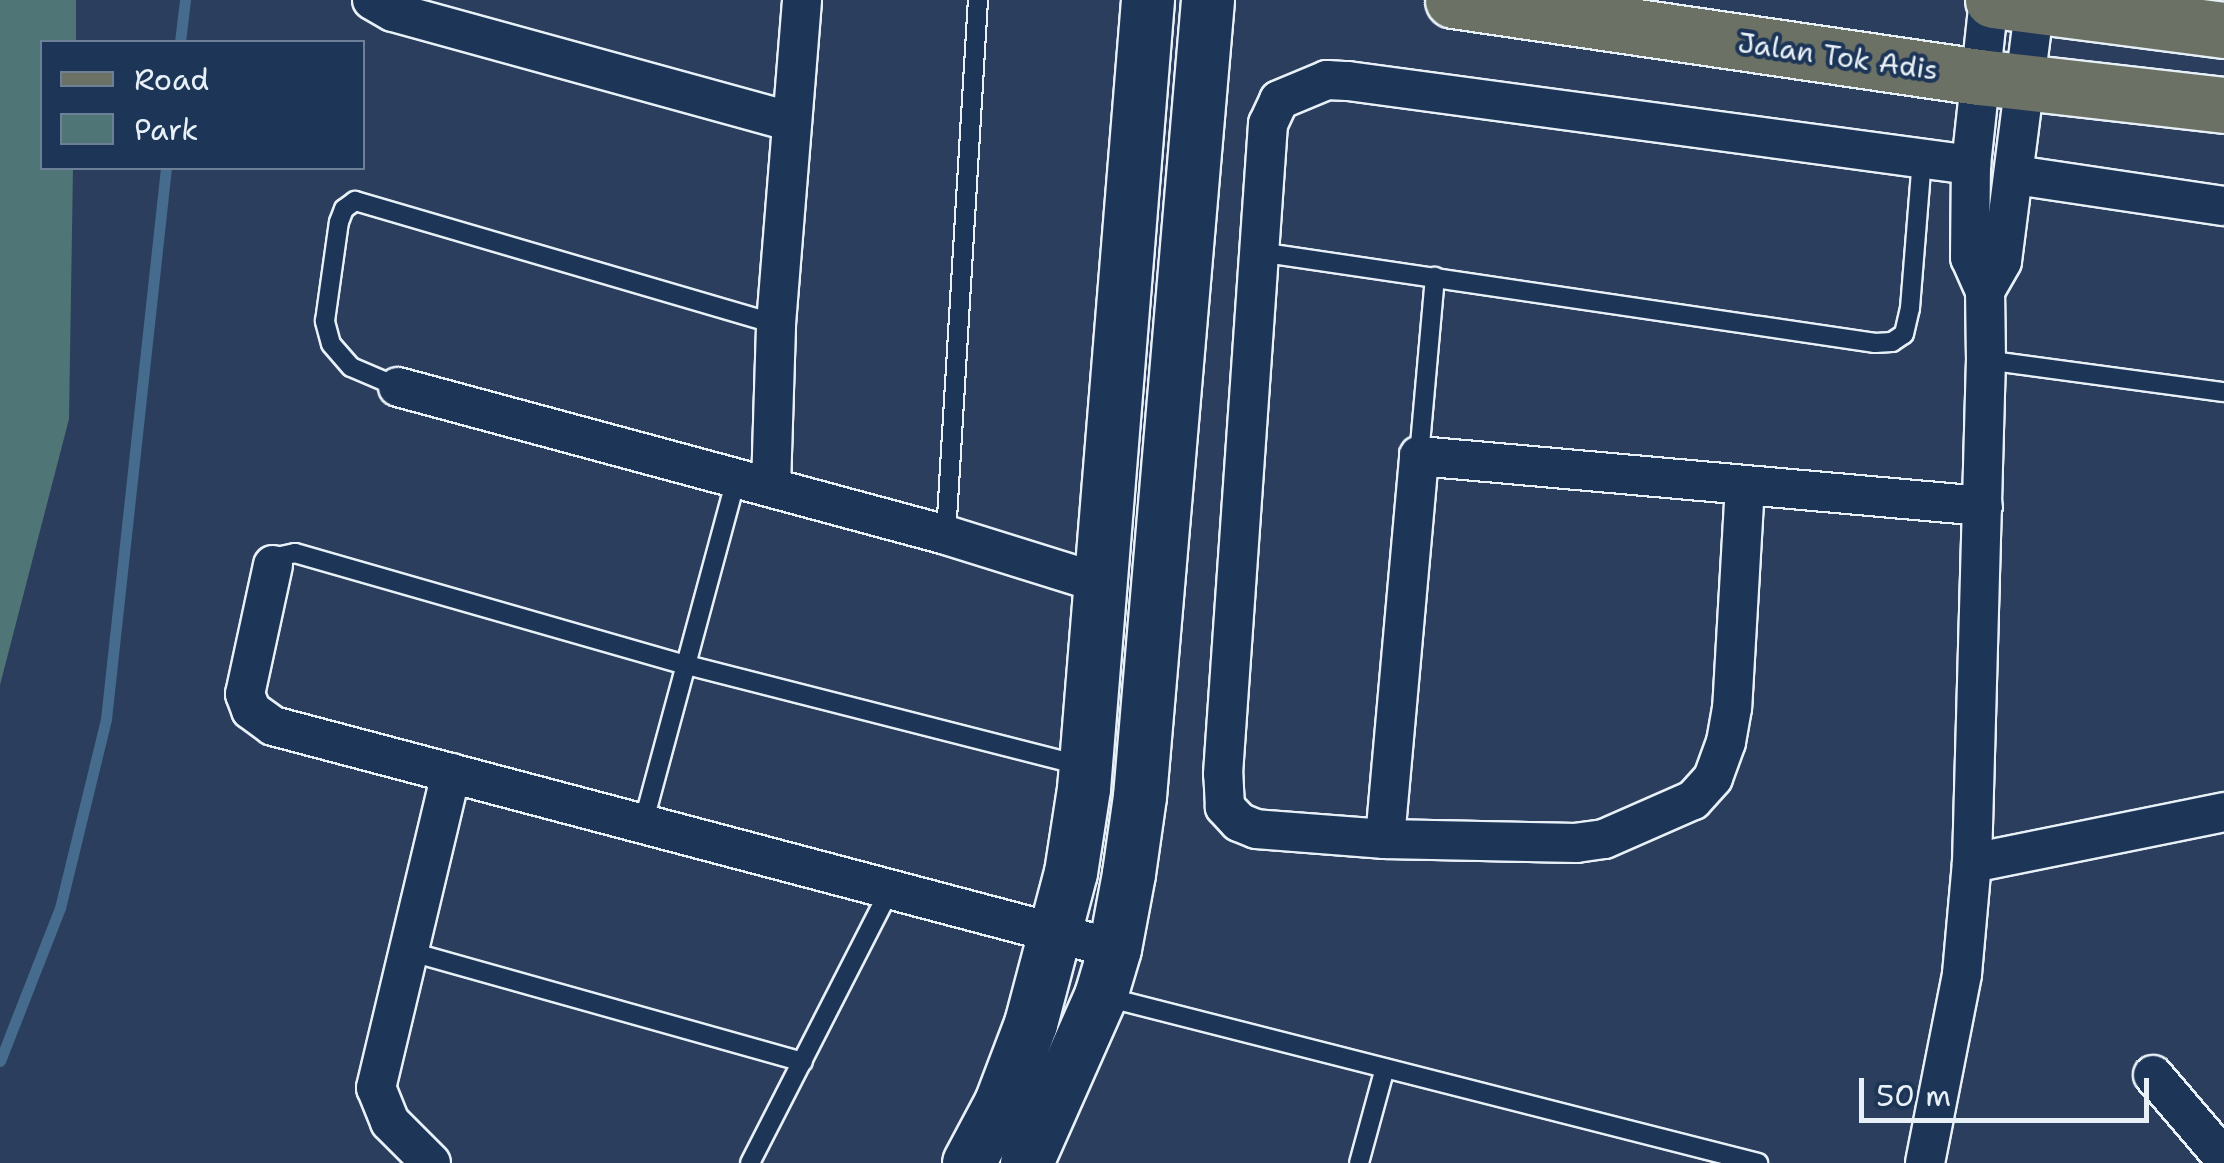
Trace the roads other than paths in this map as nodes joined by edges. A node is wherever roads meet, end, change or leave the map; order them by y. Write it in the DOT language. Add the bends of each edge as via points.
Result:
graph roads {
  1 [pos="372,0"];
  2 [pos="978,0"];
  3 [pos="1148,0"];
  4 [pos="1208,0"];
  5 [pos="1453,0"];
  6 [pos="2033,3"];
  7 [pos="791,5"];
  8 [pos="2224,30"];
  9 [pos="2002,80"];
  10 [pos="2224,106"];
  11 [pos="792,122"];
  12 [pos="1922,158"];
  13 [pos="1971,164"];
  14 [pos="2016,175"];
  15 [pos="2224,206"];
  16 [pos="1260,252"];
  17 [pos="1436,277"];
  18 [pos="1985,292"];
  19 [pos="776,324"];
  20 [pos="1986,360"];
  21 [pos="398,387"];
  22 [pos="2224,392"];
  23 [pos="1420,456"];
  24 [pos="754,483"];
  25 [pos="1745,484"];
  26 [pos="1984,506"];
  27 [pos="946,535"];
  28 [pos="274,565"];
  29 [pos="1100,583"];
  30 [pos="683,664"];
  31 [pos="1085,766"];
  32 [pos="451,773"];
  33 [pos="2224,812"];
  34 [pos="643,824"];
  35 [pos="1385,839"];
  36 [pos="1972,864"];
  37 [pos="890,890"];
  38 [pos="1055,933"];
  39 [pos="407,951"];
  40 [pos="1108,972"];
  41 [pos="802,1062"];
  42 [pos="1385,1068"];
  43 [pos="2153,1075"];
  44 [pos="2224,1158"];
  45 [pos="1032,1162"];
  46 [pos="431,1163"];
  47 [pos="750,1163"];
  48 [pos="969,1163"];
  49 [pos="1358,1163"];
  50 [pos="1758,1163"];
  51 [pos="1926,1163"];
  1 -- 11 [label="street" via="392,12"];
  2 -- 27 [label="lane"];
  3 -- 29 [label="street"];
  4 -- 40 [label="street" via="1140,798"];
  5 -- 9 [label="main road, Jalan Tok Adis"];
  6 -- 8 [label="main road"];
  6 -- 9 [label="street"];
  7 -- 11 [label="street"];
  9 -- 10 [label="main road, Jalan Tok Adis"];
  9 -- 13 [label="street"];
  9 -- 14 [label="street"];
  11 -- 19 [label="street"];
  12 -- 13 [label="street"];
  12 -- 16 [label="street" via="1327,80 1279,100 1268,124"];
  12 -- 17 [label="lane" via="1910,308 1904,334 1892,342"];
  13 -- 18 [label="street" via="1970,258"];
  14 -- 15 [label="street"];
  14 -- 18 [label="street" via="2002,261"];
  16 -- 17 [label="lane"];
  16 -- 35 [label="street" via="1223,774 1226,807 1256,829"];
  17 -- 23 [label="lane"];
  18 -- 20 [label="street"];
  19 -- 21 [label="lane" via="354,201 339,222 326,321 331,344 351,367"];
  19 -- 24 [label="street"];
  20 -- 22 [label="lane"];
  20 -- 26 [label="street"];
  21 -- 24 [label="street"];
  23 -- 25 [label="street"];
  23 -- 35 [label="street"];
  24 -- 27 [label="street"];
  24 -- 30 [label="lane"];
  25 -- 26 [label="street"];
  25 -- 35 [label="street" via="1732,708 1713,778 1692,800 1604,839 1576,843"];
  26 -- 36 [label="street"];
  27 -- 29 [label="street"];
  28 -- 30 [label="lane" via="295,553"];
  28 -- 32 [label="street" via="245,694 251,710 273,726"];
  29 -- 31 [label="street"];
  30 -- 31 [label="lane"];
  30 -- 34 [label="lane"];
  31 -- 38 [label="street" via="1071,873"];
  32 -- 34 [label="street"];
  32 -- 39 [label="street"];
  33 -- 36 [label="street"];
  34 -- 37 [label="street"];
  36 -- 51 [label="street" via="1962,974"];
  37 -- 38 [label="street"];
  37 -- 41 [label="lane"];
  38 -- 40 [label="street"];
  38 -- 48 [label="street" via="1031,1024"];
  39 -- 41 [label="lane"];
  39 -- 46 [label="street" via="376,1088 390,1122"];
  40 -- 42 [label="lane"];
  40 -- 45 [label="street"];
  41 -- 47 [label="lane"];
  42 -- 49 [label="lane"];
  42 -- 50 [label="lane"];
  43 -- 44 [label="street"];
}
